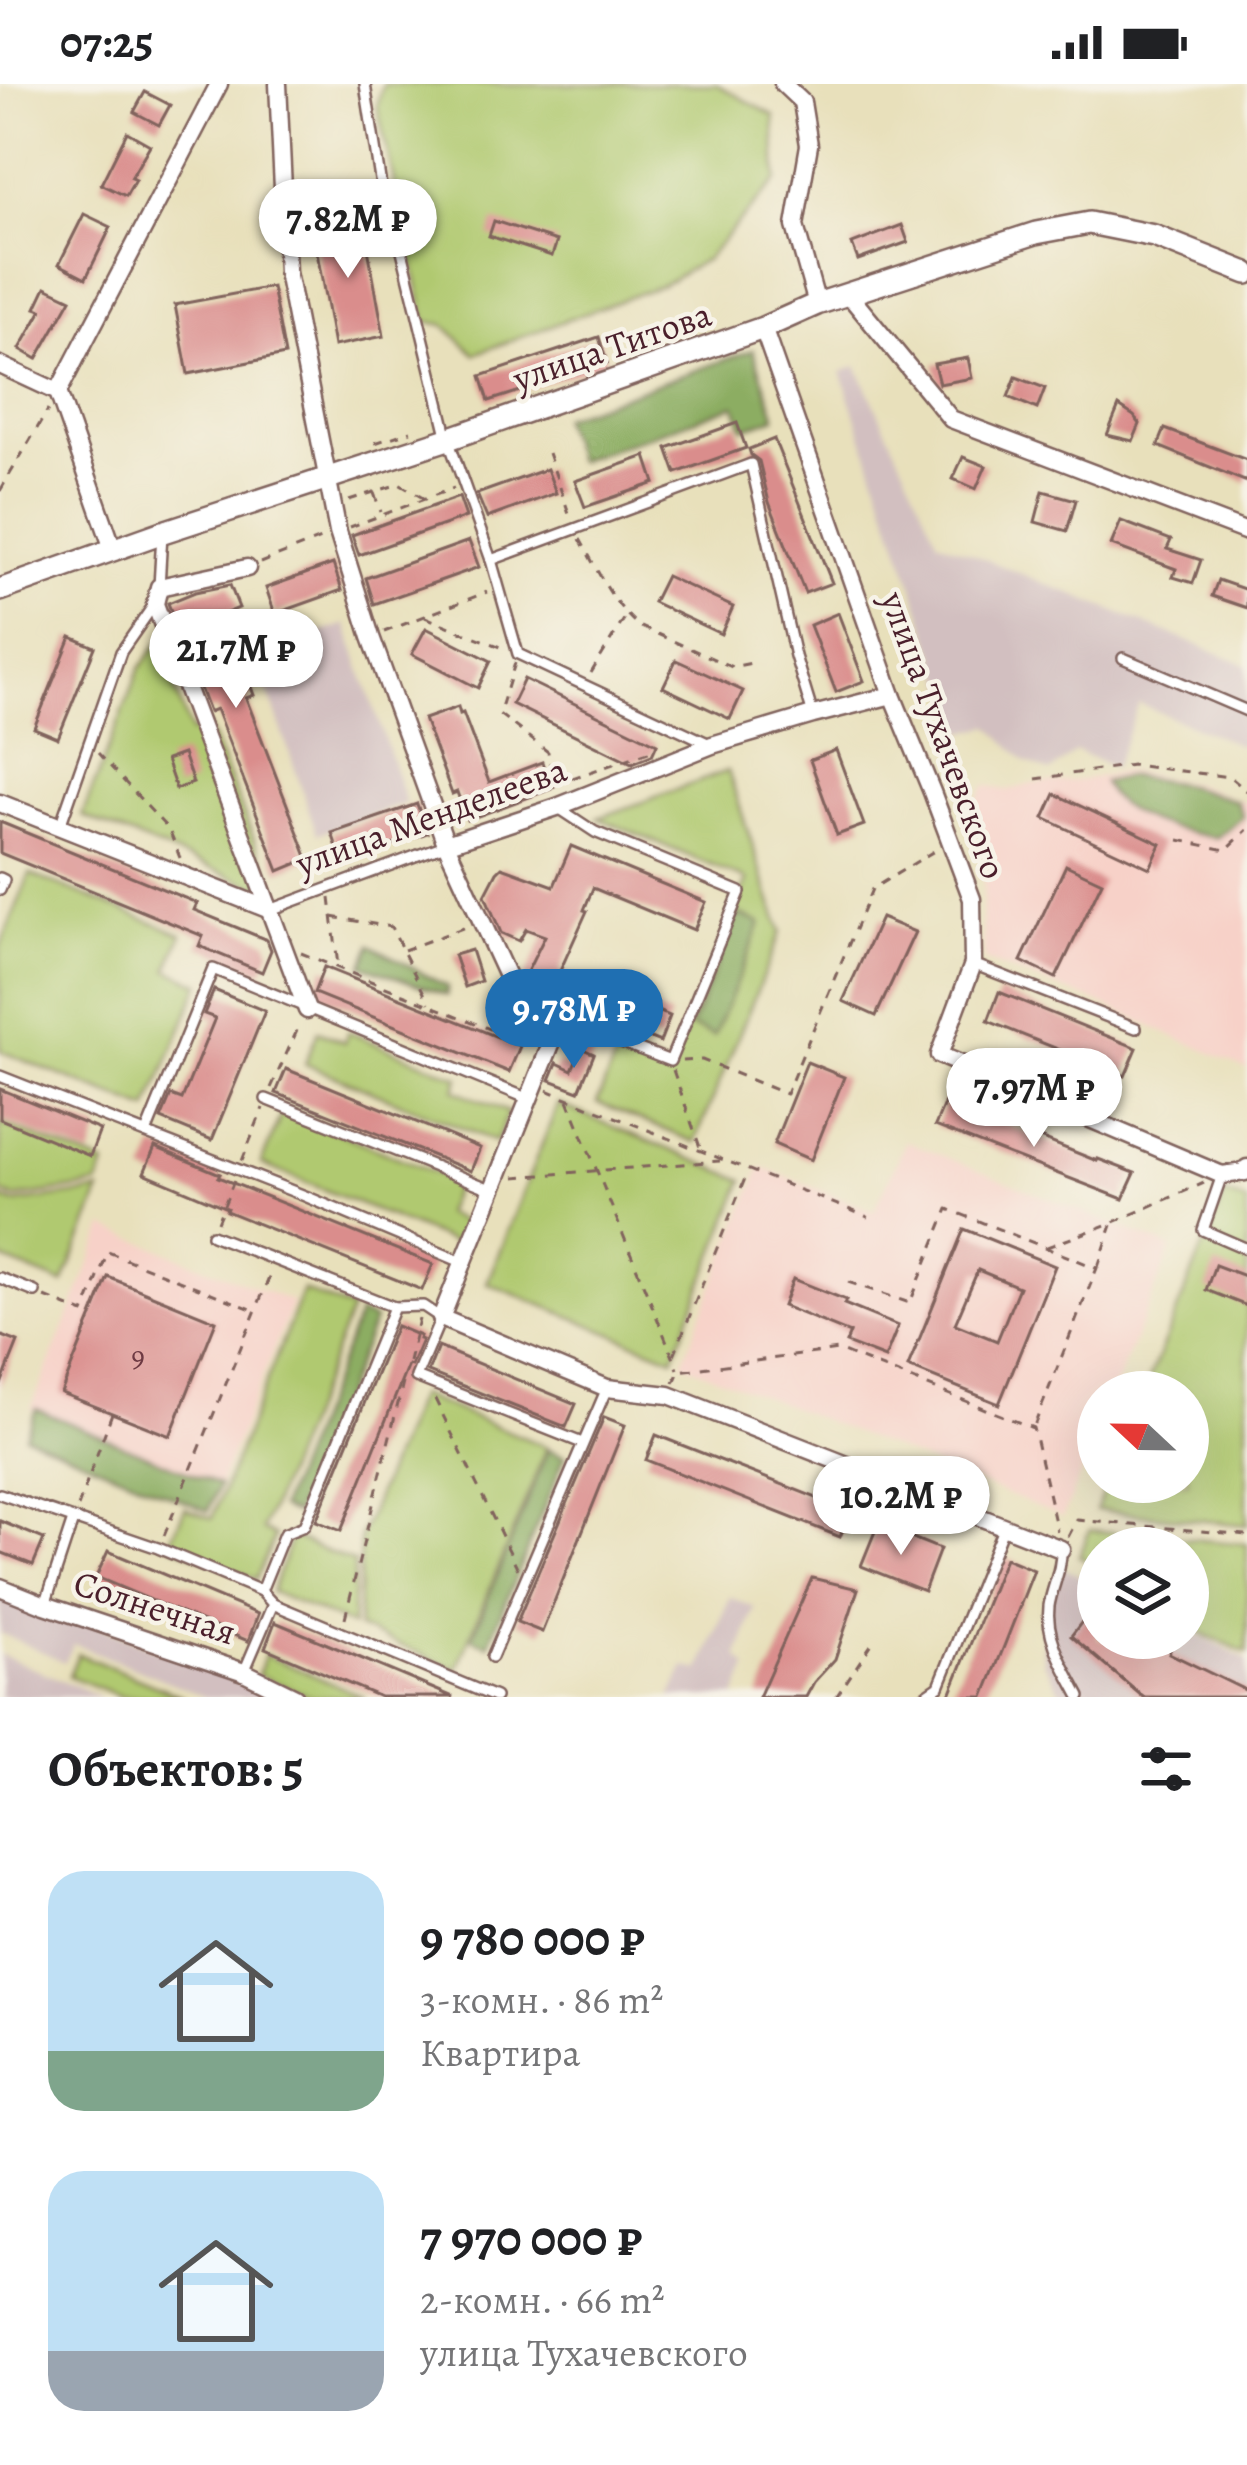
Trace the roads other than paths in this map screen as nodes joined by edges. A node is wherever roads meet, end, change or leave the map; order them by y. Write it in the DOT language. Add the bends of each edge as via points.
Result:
graph roads {
  1 [pos="219,84"];
  2 [pos="278,84"];
  3 [pos="365,84"];
  4 [pos="783,84"];
  5 [pos="1247,273"];
  6 [pos="849,296"];
  7 [pos="817,304"];
  8 [pos="764,328"];
  9 [pos="0,365"];
  10 [pos="58,392"];
  11 [pos="448,439"];
  12 [pos="328,480"];
  13 [pos="163,532"];
  14 [pos="1247,532"];
  15 [pos="113,549"];
  16 [pos="491,560"];
  17 [pos="247,568"];
  18 [pos="0,590"];
  19 [pos="157,596"];
  20 [pos="1124,658"];
  21 [pos="892,695"];
  22 [pos="1247,711"];
  23 [pos="813,715"];
  24 [pos="712,745"];
  25 [pos="0,803"];
  26 [pos="557,807"];
  27 [pos="59,826"];
  28 [pos="446,844"];
  29 [pos="0,878"];
  30 [pos="0,890"];
  31 [pos="270,910"];
  32 [pos="973,964"];
  33 [pos="307,1010"];
  34 [pos="561,1019"];
  35 [pos="1136,1028"];
  36 [pos="0,1076"];
  37 [pos="532,1092"];
  38 [pos="266,1099"];
  39 [pos="146,1133"];
  40 [pos="1247,1168"];
  41 [pos="1222,1175"];
  42 [pos="495,1184"];
  43 [pos="212,1235"];
  44 [pos="1247,1249"];
  45 [pos="464,1263"];
  46 [pos="0,1278"];
  47 [pos="34,1292"];
  48 [pos="394,1306"];
  49 [pos="441,1318"];
  50 [pos="607,1388"];
  51 [pos="582,1444"];
  52 [pos="0,1494"];
  53 [pos="73,1520"];
  54 [pos="1004,1528"];
  55 [pos="1061,1550"];
  56 [pos="0,1587"];
  57 [pos="261,1591"];
  58 [pos="273,1604"];
  59 [pos="45,1605"];
  60 [pos="492,1657"];
  61 [pos="244,1672"];
  62 [pos="295,1697"];
  63 [pos="495,1697"];
  64 [pos="922,1697"];
  65 [pos="1080,1697"];
  1 -- 10 [label="street"];
  2 -- 12 [label="street" via="287,272"];
  3 -- 11 [label="lane" via="384,205 396,226"];
  4 -- 7 [label="street" via="802,102 809,145 796,226"];
  5 -- 6 [label="street, улица Титова" via="1154,236 1089,223"];
  6 -- 7 [label="street, улица Титова"];
  6 -- 14 [label="street" via="951,419"];
  7 -- 8 [label="street, улица Титова"];
  8 -- 11 [label="street, улица Титова"];
  8 -- 21 [label="street, улица Тухачевского"];
  9 -- 10 [label="street"];
  10 -- 15 [label="street"];
  11 -- 12 [label="street, улица Титова"];
  11 -- 16 [label="lane"];
  12 -- 13 [label="street, улица Титова"];
  12 -- 28 [label="street" via="371,637"];
  13 -- 15 [label="street, улица Титова"];
  13 -- 19 [label="lane"];
  15 -- 18 [label="street, улица Титова"];
  16 -- 23 [label="lane" via="751,464"];
  16 -- 24 [label="lane" via="518,654"];
  17 -- 19 [label="street"];
  19 -- 27 [label="lane" via="121,652"];
  19 -- 31 [label="street"];
  20 -- 22 [label="lane"];
  21 -- 23 [label="street, улица Менделеева"];
  21 -- 32 [label="street, улица Тухачевского" via="972,899"];
  23 -- 24 [label="street, улица Менделеева"];
  24 -- 26 [label="street, улица Менделеева"];
  25 -- 27 [label="street, улица Менделеева"];
  26 -- 28 [label="street, улица Менделеева"];
  26 -- 34 [label="lane" via="595,832 740,892 670,1061"];
  27 -- 31 [label="street, улица Менделеева"];
  28 -- 31 [label="lane, улица Менделеева"];
  28 -- 34 [label="street" via="512,986"];
  29 -- 30 [label="lane"];
  31 -- 33 [label="street"];
  32 -- 35 [label="lane"];
  32 -- 41 [label="street, улица Тухачевского" via="939,1055"];
  33 -- 37 [label="lane"];
  33 -- 39 [label="lane" via="213,969"];
  34 -- 37 [label="street"];
  36 -- 39 [label="lane"];
  37 -- 42 [label="street"];
  38 -- 42 [label="lane"];
  39 -- 45 [label="lane"];
  40 -- 41 [label="street"];
  41 -- 44 [label="lane" via="1202,1230"];
  42 -- 45 [label="street"];
  43 -- 48 [label="lane"];
  45 -- 49 [label="street"];
  46 -- 47 [label="lane"];
  48 -- 49 [label="lane" via="423,1306"];
  48 -- 57 [label="lane" via="304,1526 284,1534"];
  49 -- 50 [label="street"];
  49 -- 51 [label="lane" via="416,1378"];
  50 -- 51 [label="lane"];
  50 -- 54 [label="street" via="669,1395"];
  51 -- 60 [label="lane"];
  52 -- 53 [label="lane"];
  53 -- 57 [label="lane"];
  53 -- 59 [label="lane, Солнечная"];
  54 -- 55 [label="street"];
  54 -- 64 [label="lane" via="939,1686"];
  55 -- 65 [label="lane" via="1048,1608 1055,1648"];
  56 -- 59 [label="street, Солнечная"];
  57 -- 58 [label="lane"];
  58 -- 61 [label="lane"];
  58 -- 63 [label="lane"];
  59 -- 61 [label="street, Солнечная"];
  61 -- 62 [label="street, Солнечная"];
}
